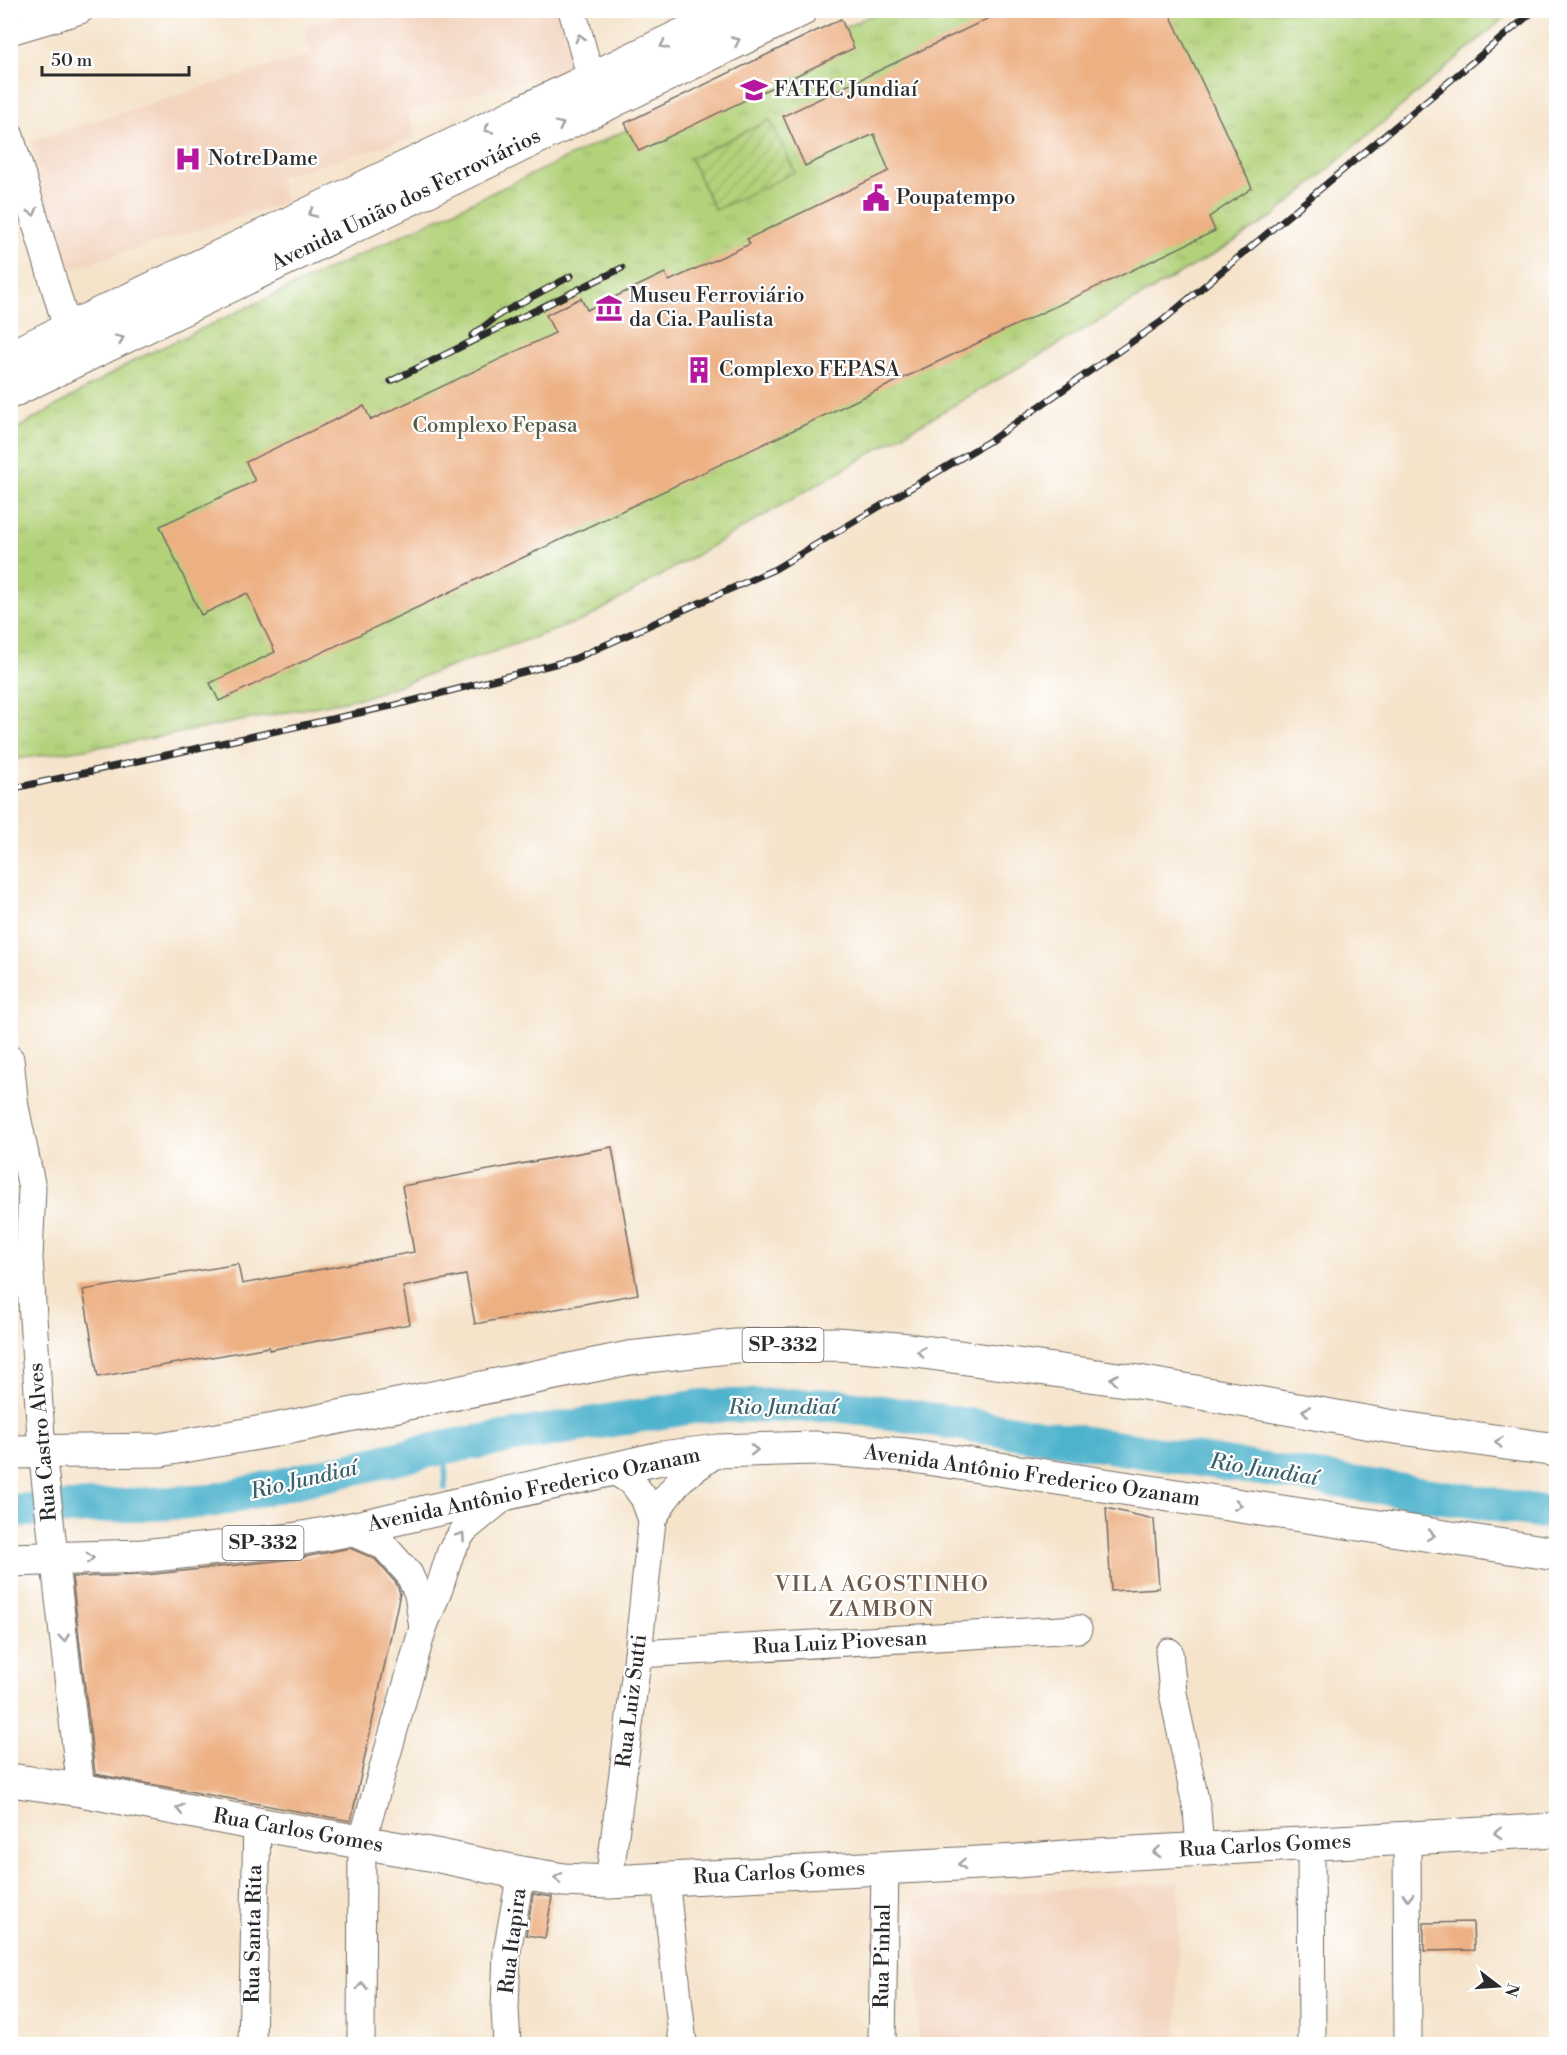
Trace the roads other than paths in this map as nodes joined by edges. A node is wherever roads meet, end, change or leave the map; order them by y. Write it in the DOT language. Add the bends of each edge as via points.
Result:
graph roads {
  1 [pos="80,10"];
  2 [pos="572,10"];
  3 [pos="735,10"];
  4 [pos="801,10"];
  5 [pos="10,31"];
  6 [pos="595,93"];
  7 [pos="10,136"];
  8 [pos="67,329"];
  9 [pos="10,357"];
  10 [pos="76,360"];
  11 [pos="10,392"];
  12 [pos="10,1059"];
  13 [pos="13,1107"];
  14 [pos="21,1291"];
  15 [pos="1557,1450"];
  16 [pos="719,1451"];
  17 [pos="32,1458"];
  18 [pos="610,1469"];
  19 [pos="510,1492"];
  20 [pos="652,1520"];
  21 [pos="347,1530"];
  22 [pos="384,1546"];
  23 [pos="53,1550"];
  24 [pos="1557,1554"];
  25 [pos="10,1560"];
  26 [pos="446,1568"];
  27 [pos="423,1628"];
  28 [pos="1078,1629"];
  29 [pos="1169,1652"];
  30 [pos="638,1654"];
  31 [pos="10,1780"];
  32 [pos="81,1790"];
  33 [pos="257,1824"];
  34 [pos="1557,1830"];
  35 [pos="1407,1838"];
  36 [pos="362,1842"];
  37 [pos="1311,1843"];
  38 [pos="1200,1849"];
  39 [pos="885,1868"];
  40 [pos="521,1873"];
  41 [pos="665,1878"];
  42 [pos="609,1881"];
  43 [pos="252,2044"];
  44 [pos="361,2044"];
  45 [pos="507,2044"];
  46 [pos="683,2044"];
  47 [pos="882,2044"];
  48 [pos="1312,2044"];
  49 [pos="1408,2044"];
  1 -- 5 [label="street"];
  6 -- 2 [label="street, one-way"];
  3 -- 6 [label="main road, Avenida União dos Ferroviários, one-way"];
  6 -- 4 [label="main road, Avenida União dos Ferroviários, one-way"];
  6 -- 8 [label="main road, Avenida União dos Ferroviários, one-way"];
  10 -- 6 [label="main road, Avenida União dos Ferroviários, one-way"];
  7 -- 8 [label="street, one-way"];
  8 -- 9 [label="main road, Avenida União dos Ferroviários"];
  8 -- 10 [label="street"];
  10 -- 11 [label="main road, Avenida União dos Ferroviários"];
  12 -- 13 [label="street, Rua Castro Alves"];
  13 -- 14 [label="street, Rua Castro Alves" via="32,1188 29,1258"];
  14 -- 17 [label="street, Rua Castro Alves"];
  15 -- 17 [label="main road, SP-332, one-way" via="1388,1426 1133,1381 837,1344 736,1346 629,1358 275,1431 160,1450"];
  16 -- 18 [label="main road, Avenida Antônio Frederico Ozanam / SP-332"];
  16 -- 20 [label="street, Rua Luiz Sutti" via="681,1479"];
  16 -- 24 [label="main road, Avenida Antônio Frederico Ozanam / SP-332, one-way" via="814,1448 907,1455"];
  17 -- 23 [label="street, Rua Castro Alves"];
  18 -- 19 [label="main road, Avenida Antônio Frederico Ozanam / SP-332"];
  18 -- 20 [label="street, Rua Luiz Sutti" via="632,1482 644,1498"];
  19 -- 21 [label="main road, Avenida Antônio Frederico Ozanam / SP-332"];
  26 -- 19 [label="street, one-way" via="464,1530"];
  20 -- 30 [label="street, Rua Luiz Sutti"];
  21 -- 22 [label="street"];
  23 -- 21 [label="main road, Avenida Antônio Frederico Ozanam / SP-332, one-way" via="143,1556"];
  22 -- 26 [label="street"];
  22 -- 27 [label="street" via="409,1574 418,1594"];
  23 -- 25 [label="main road, Avenida Antônio Frederico Ozanam / SP-332"];
  23 -- 32 [label="street, Rua Castro Alves, one-way"];
  26 -- 27 [label="street"];
  27 -- 36 [label="street"];
  28 -- 30 [label="street, Rua Luiz Piovesan"];
  29 -- 38 [label="street" via="1173,1693 1197,1810"];
  30 -- 42 [label="street, Rua Luiz Sutti"];
  31 -- 32 [label="main road, Rua Carlos Gomes"];
  33 -- 32 [label="main road, Rua Carlos Gomes, one-way"];
  33 -- 36 [label="main road, Rua Carlos Gomes"];
  33 -- 43 [label="street, Rua Santa Rita"];
  34 -- 35 [label="main road, Rua Carlos Gomes, one-way"];
  35 -- 37 [label="main road, Rua Carlos Gomes"];
  35 -- 49 [label="street, one-way"];
  36 -- 40 [label="main road, Rua Carlos Gomes"];
  44 -- 36 [label="street, one-way"];
  37 -- 38 [label="main road, Rua Carlos Gomes"];
  37 -- 48 [label="street"];
  38 -- 39 [label="main road, Rua Carlos Gomes, one-way"];
  39 -- 41 [label="main road, Rua Carlos Gomes"];
  39 -- 47 [label="street, Rua Pinhal"];
  42 -- 40 [label="main road, Rua Carlos Gomes, one-way" via="564,1880"];
  40 -- 45 [label="street, Rua Itapira" via="507,1951"];
  41 -- 42 [label="main road, Rua Carlos Gomes"];
  41 -- 46 [label="street"];
}
